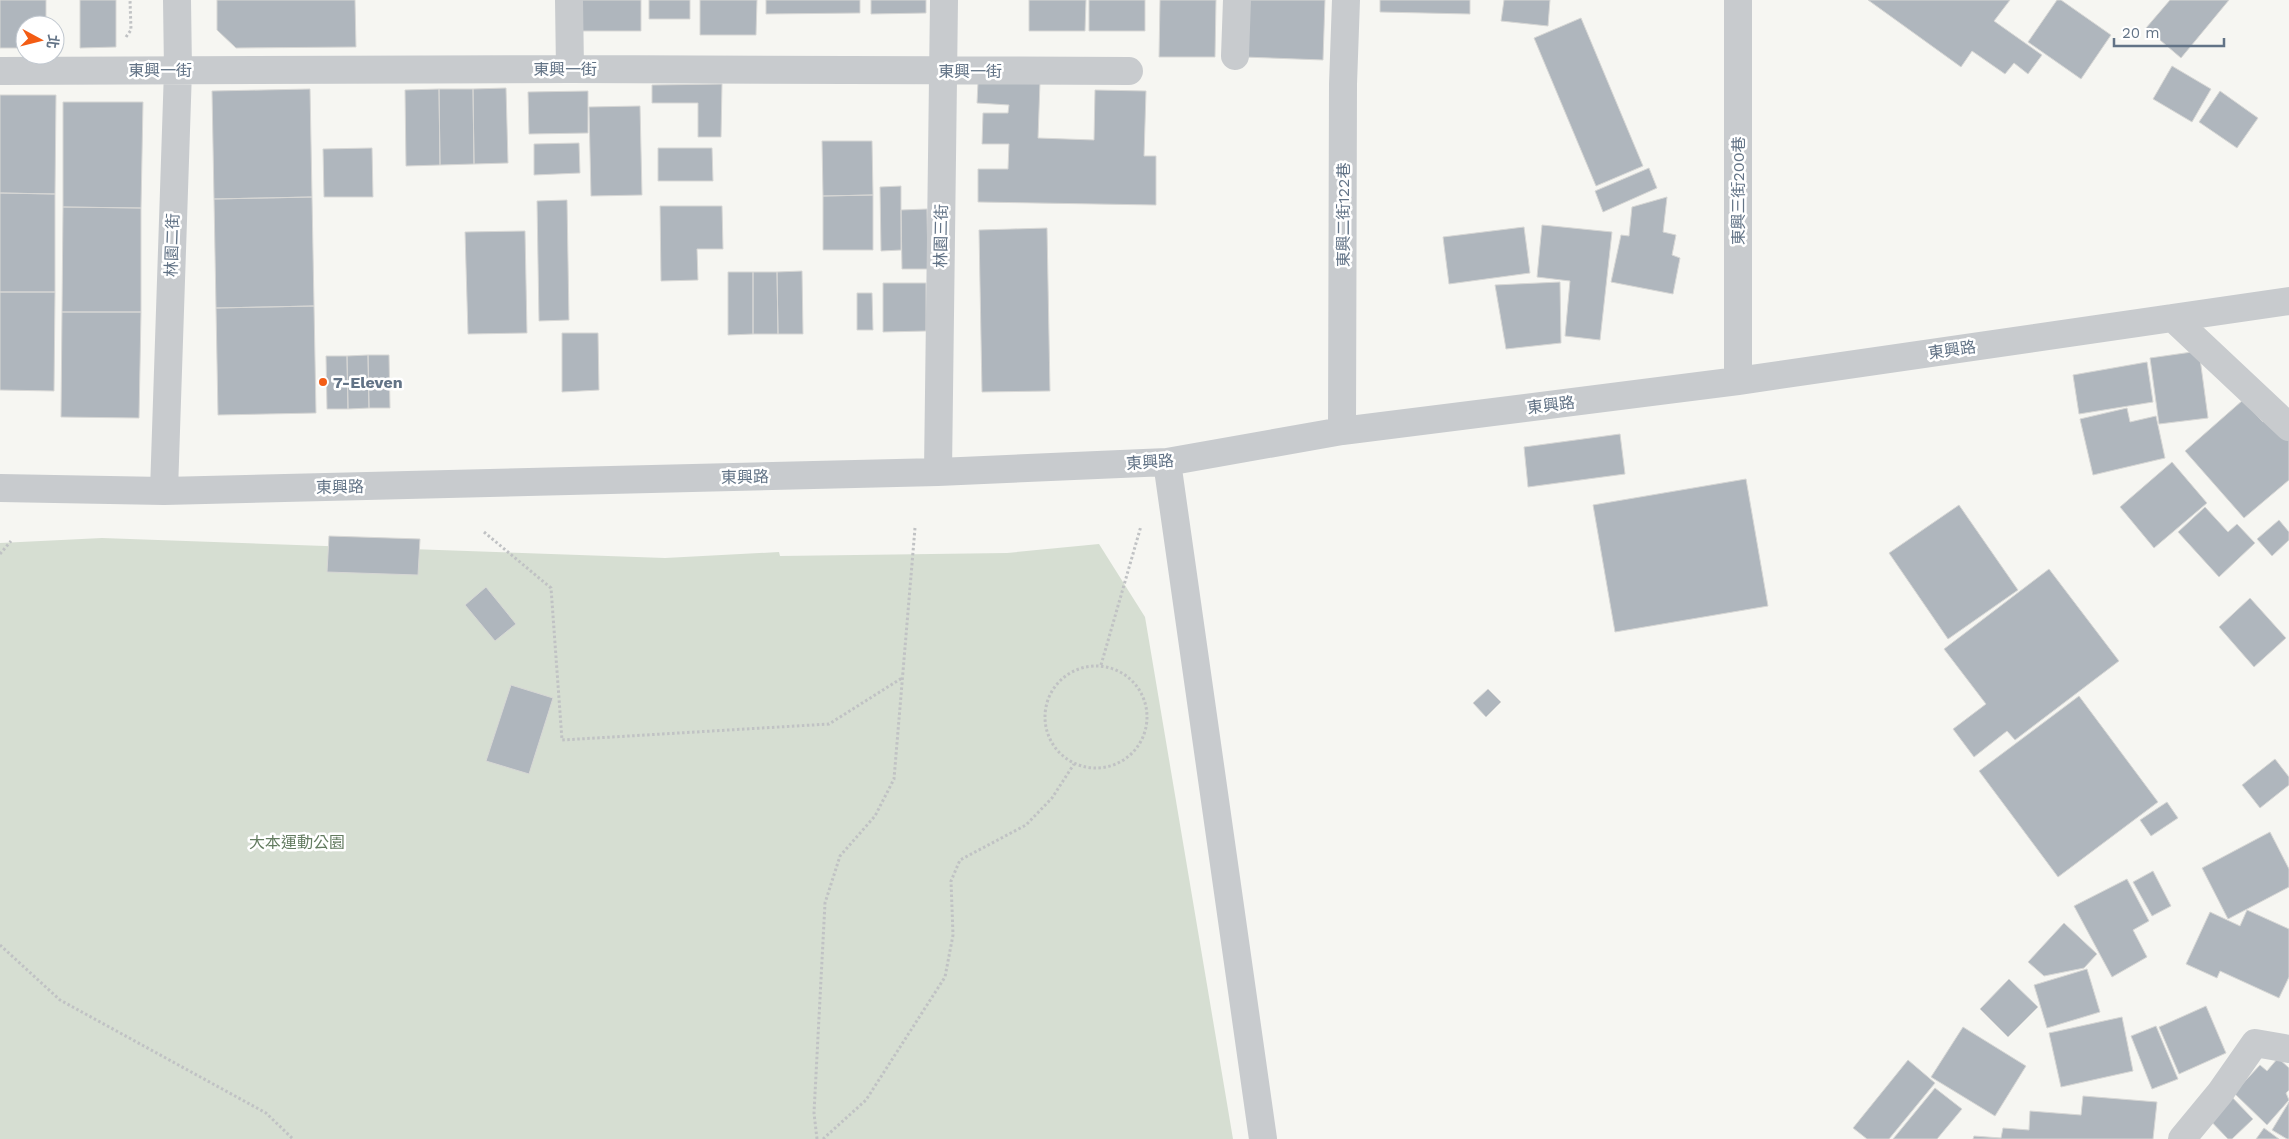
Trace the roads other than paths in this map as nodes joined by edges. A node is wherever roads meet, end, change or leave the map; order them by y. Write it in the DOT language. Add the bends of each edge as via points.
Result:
graph roads {
  1 [pos="177,0"];
  2 [pos="569,0"];
  3 [pos="944,0"];
  4 [pos="1237,0"];
  5 [pos="1346,0"];
  6 [pos="1738,0"];
  7 [pos="1235,56"];
  8 [pos="570,68"];
  9 [pos="178,70"];
  10 [pos="943,70"];
  11 [pos="0,71"];
  12 [pos="1129,71"];
  13 [pos="2289,301"];
  14 [pos="2173,318"];
  15 [pos="1738,381"];
  16 [pos="2289,427"];
  17 [pos="1342,431"];
  18 [pos="1166,462"];
  19 [pos="938,472"];
  20 [pos="0,488"];
  21 [pos="164,491"];
  22 [pos="2289,1049"];
  23 [pos="1263,1139"];
  24 [pos="2182,1139"];
  1 -- 9 [label="street, 林園二街"];
  2 -- 8 [label="street"];
  3 -- 10 [label="street, 林園三街"];
  4 -- 7 [label="street"];
  5 -- 17 [label="street, 東興二街122巷"];
  6 -- 15 [label="street, 東興三街200巷"];
  8 -- 9 [label="street, 東興一街"];
  8 -- 10 [label="street, 東興一街"];
  9 -- 11 [label="street, 東興一街"];
  9 -- 21 [label="street, 林園二街"];
  10 -- 12 [label="street, 東興一街"];
  10 -- 19 [label="street, 林園三街"];
  13 -- 14 [label="street, 東興路"];
  14 -- 15 [label="street, 東興路"];
  14 -- 16 [label="street"];
  15 -- 17 [label="street, 東興路"];
  17 -- 18 [label="street, 東興路"];
  18 -- 19 [label="street, 東興路"];
  18 -- 23 [label="street"];
  19 -- 21 [label="street, 東興路"];
  20 -- 21 [label="street, 東興路"];
  22 -- 24 [label="street" via="2255,1043"];
}
